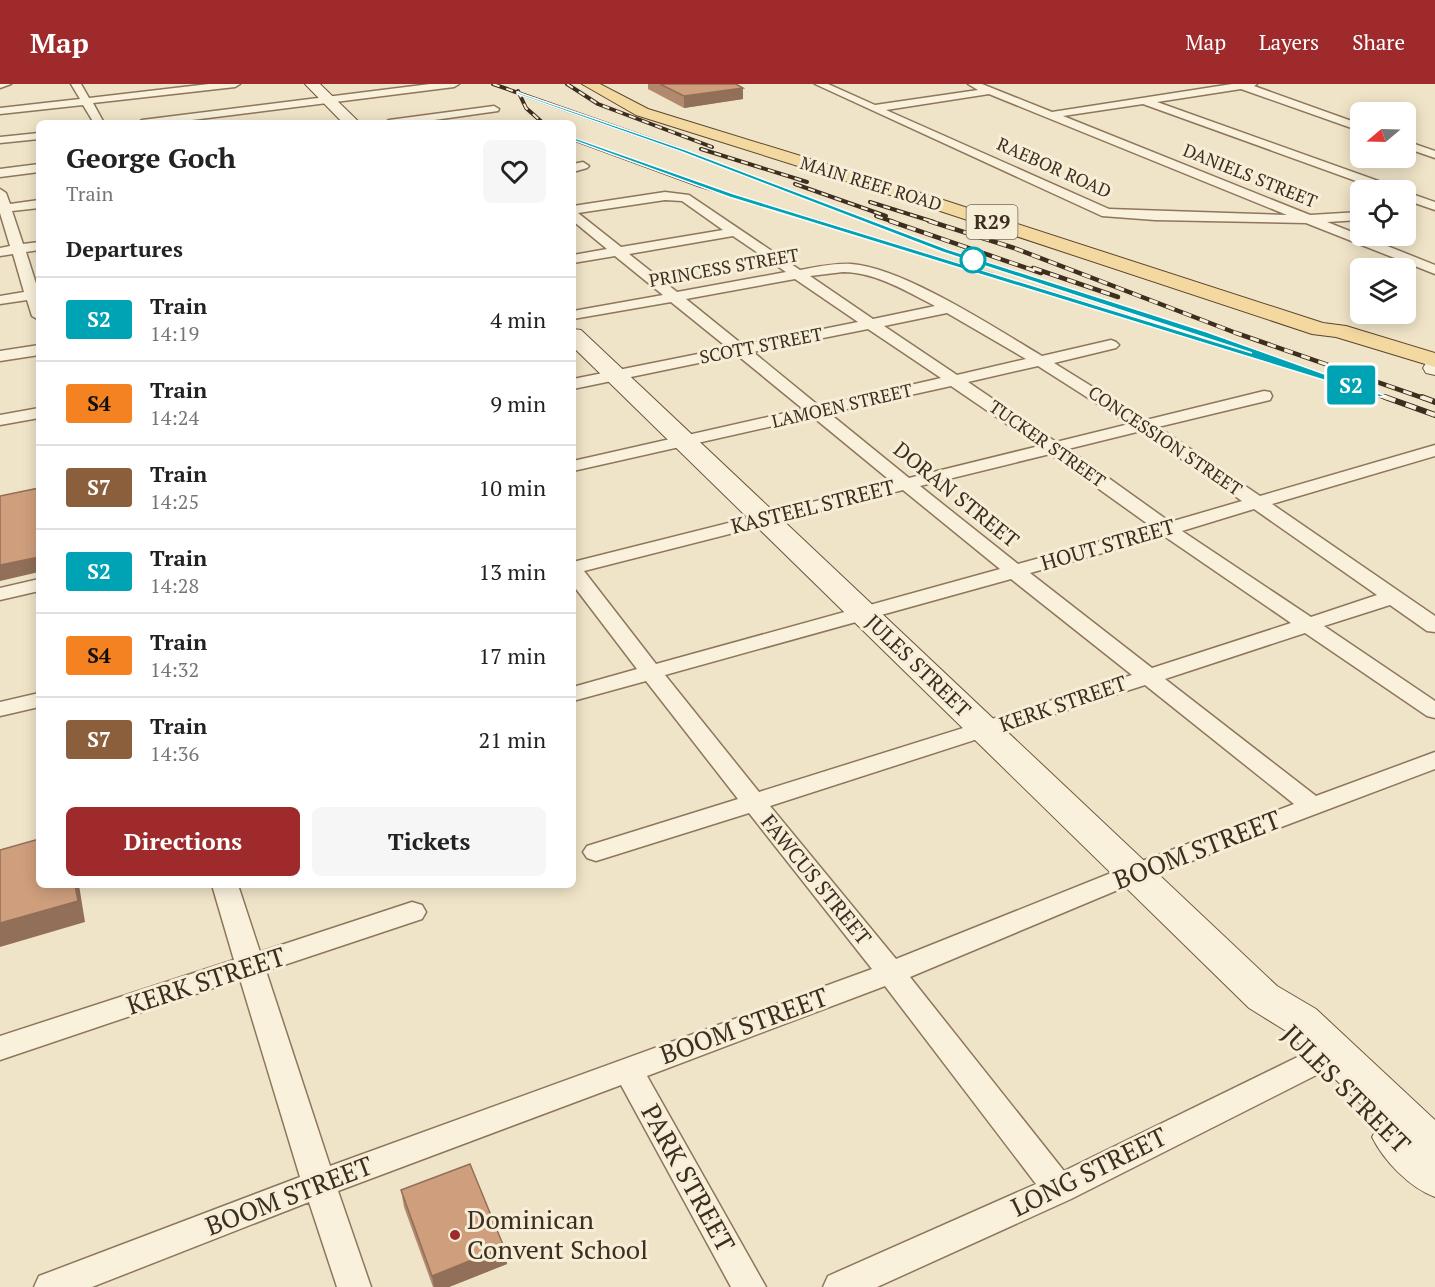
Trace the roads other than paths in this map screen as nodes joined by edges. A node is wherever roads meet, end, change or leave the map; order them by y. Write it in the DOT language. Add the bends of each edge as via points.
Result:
graph roads {
  1 [pos="6,84"];
  2 [pos="76,84"];
  3 [pos="235,84"];
  4 [pos="312,84"];
  5 [pos="454,84"];
  6 [pos="589,84"];
  7 [pos="605,84"];
  8 [pos="820,84"];
  9 [pos="973,84"];
  10 [pos="1244,84"];
  11 [pos="0,85"];
  12 [pos="411,87"];
  13 [pos="990,91"];
  14 [pos="87,100"];
  15 [pos="329,100"];
  16 [pos="1145,101"];
  17 [pos="203,102"];
  18 [pos="875,108"];
  19 [pos="494,109"];
  20 [pos="0,111"];
  21 [pos="448,115"];
  22 [pos="1051,115"];
  23 [pos="662,118"];
  24 [pos="97,120"];
  25 [pos="151,120"];
  26 [pos="348,120"];
  27 [pos="411,120"];
  28 [pos="454,120"];
  29 [pos="1350,124"];
  30 [pos="36,136"];
  31 [pos="0,140"];
  32 [pos="1416,147"];
  33 [pos="1435,154"];
  34 [pos="36,168"];
  35 [pos="0,173"];
  36 [pos="1363,180"];
  37 [pos="0,193"];
  38 [pos="1416,199"];
  39 [pos="36,204"];
  40 [pos="1435,206"];
  41 [pos="4,208"];
  42 [pos="576,210"];
  43 [pos="1435,211"];
  44 [pos="1416,212"];
  45 [pos="576,217"];
  46 [pos="1350,217"];
  47 [pos="1308,219"];
  48 [pos="734,232"];
  49 [pos="36,246"];
  50 [pos="18,249"];
  51 [pos="618,251"];
  52 [pos="0,252"];
  53 [pos="576,258"];
  54 [pos="1435,270"];
  55 [pos="796,274"];
  56 [pos="882,278"];
  57 [pos="31,295"];
  58 [pos="676,297"];
  59 [pos="0,300"];
  60 [pos="36,308"];
  61 [pos="949,308"];
  62 [pos="576,314"];
  63 [pos="872,324"];
  64 [pos="1320,329"];
  65 [pos="576,338"];
  66 [pos="1111,345"];
  67 [pos="36,350"];
  68 [pos="742,351"];
  69 [pos="0,356"];
  70 [pos="1041,361"];
  71 [pos="1435,363"];
  72 [pos="616,375"];
  73 [pos="955,381"];
  74 [pos="576,383"];
  75 [pos="1264,396"];
  76 [pos="819,412"];
  77 [pos="36,414"];
  78 [pos="0,420"];
  79 [pos="1145,424"];
  80 [pos="683,442"];
  81 [pos="1054,448"];
  82 [pos="1435,450"];
  83 [pos="576,465"];
  84 [pos="907,484"];
  85 [pos="1255,502"];
  86 [pos="763,519"];
  87 [pos="1167,529"];
  88 [pos="576,569"];
  89 [pos="1014,571"];
  90 [pos="576,574"];
  91 [pos="36,586"];
  92 [pos="0,594"];
  93 [pos="1393,597"];
  94 [pos="862,613"];
  95 [pos="1310,624"];
  96 [pos="1435,626"];
  97 [pos="652,673"];
  98 [pos="1148,676"];
  99 [pos="576,693"];
  100 [pos="36,701"];
  101 [pos="0,709"];
  102 [pos="1435,711"];
  103 [pos="985,730"];
  104 [pos="1435,760"];
  105 [pos="754,802"];
  106 [pos="1313,806"];
  107 [pos="596,852"];
  108 [pos="1135,873"];
  109 [pos="226,888"];
  110 [pos="412,912"];
  111 [pos="252,966"];
  112 [pos="891,973"];
  113 [pos="0,1048"];
  114 [pos="1325,1057"];
  115 [pos="627,1069"];
  116 [pos="1435,1148"];
  117 [pos="1435,1177"];
  118 [pos="319,1184"];
  119 [pos="1059,1189"];
  120 [pos="51,1287"];
  121 [pos="354,1287"];
  122 [pos="749,1287"];
  123 [pos="840,1287"];
  1 -- 11 [label="street"];
  2 -- 14 [label="street"];
  3 -- 17 [label="street"];
  4 -- 15 [label="main road"];
  5 -- 12 [label="street"];
  6 -- 23 [label="main road, MAIN REEF ROAD / R29" via="628,106"];
  7 -- 23 [label="main road, MAIN REEF ROAD / R29"];
  8 -- 18 [label="street, RAEBOR ROAD"];
  9 -- 13 [label="street, DANIELS STREET"];
  10 -- 16 [label="street"];
  10 -- 29 [label="street"];
  12 -- 15 [label="street"];
  12 -- 21 [label="street"];
  13 -- 18 [label="street"];
  13 -- 22 [label="street, DANIELS STREET"];
  14 -- 17 [label="street"];
  14 -- 20 [label="street"];
  14 -- 24 [label="street"];
  15 -- 17 [label="street"];
  15 -- 26 [label="main road"];
  16 -- 22 [label="street"];
  16 -- 36 [label="street"];
  17 -- 25 [label="street"];
  18 -- 47 [label="street, RAEBOR ROAD" via="1107,213"];
  19 -- 21 [label="street"];
  21 -- 27 [label="street"];
  21 -- 28 [label="street"];
  22 -- 47 [label="street, DANIELS STREET"];
  23 -- 64 [label="main road, MAIN REEF ROAD / R29"];
  30 -- 31 [label="street"];
  32 -- 33 [label="street"];
  34 -- 35 [label="street"];
  37 -- 41 [label="street"];
  38 -- 40 [label="street"];
  39 -- 41 [label="street"];
  41 -- 50 [label="street"];
  42 -- 48 [label="street, TUCKER STREET" via="672,195 685,198"];
  43 -- 44 [label="street"];
  45 -- 51 [label="street, DORAN STREET"];
  46 -- 47 [label="street, RAEBOR ROAD"];
  47 -- 54 [label="street, DANIELS STREET"];
  48 -- 51 [label="street"];
  48 -- 55 [label="street, TUCKER STREET"];
  49 -- 50 [label="street"];
  50 -- 52 [label="street"];
  50 -- 57 [label="street"];
  51 -- 53 [label="street"];
  51 -- 58 [label="street, DORAN STREET"];
  55 -- 56 [label="street, PRINCESS STREET" via="849,268"];
  55 -- 58 [label="street, PRINCESS STREET"];
  55 -- 63 [label="street, TUCKER STREET"];
  56 -- 61 [label="street, CONCESSION STREET"];
  57 -- 59 [label="street"];
  57 -- 60 [label="street"];
  58 -- 62 [label="street, PRINCESS STREET"];
  58 -- 68 [label="street, DORAN STREET"];
  61 -- 63 [label="street, SCOTT STREET"];
  61 -- 70 [label="street, CONCESSION STREET"];
  63 -- 68 [label="street, SCOTT STREET"];
  63 -- 73 [label="street, TUCKER STREET"];
  64 -- 71 [label="main road, MAIN REEF ROAD / R29" via="1338,331"];
  64 -- 71 [label="main road, MAIN REEF ROAD / R29"];
  65 -- 72 [label="main road, JULES STREET"];
  66 -- 70 [label="street, LAMOEN STREET"];
  67 -- 69 [label="street"];
  68 -- 72 [label="street, SCOTT STREET"];
  68 -- 76 [label="street, DORAN STREET"];
  70 -- 73 [label="street, LAMOEN STREET"];
  70 -- 79 [label="street, CONCESSION STREET"];
  72 -- 74 [label="street, SCOTT STREET"];
  72 -- 80 [label="main road, JULES STREET"];
  73 -- 76 [label="street, LAMOEN STREET"];
  73 -- 81 [label="street, TUCKER STREET"];
  75 -- 79 [label="street, KASTEEL STREET"];
  76 -- 80 [label="street, LAMOEN STREET"];
  76 -- 84 [label="street, DORAN STREET"];
  77 -- 78 [label="street"];
  79 -- 81 [label="street, KASTEEL STREET"];
  79 -- 85 [label="street, CONCESSION STREET"];
  80 -- 83 [label="street, LAMOEN STREET"];
  80 -- 86 [label="main road, JULES STREET"];
  81 -- 84 [label="street, KASTEEL STREET"];
  81 -- 87 [label="street, TUCKER STREET"];
  82 -- 85 [label="street, HOUT STREET"];
  84 -- 86 [label="street, KASTEEL STREET"];
  84 -- 89 [label="street, DORAN STREET"];
  85 -- 87 [label="street, HOUT STREET"];
  85 -- 93 [label="street, CONCESSION STREET"];
  86 -- 88 [label="street, KASTEEL STREET"];
  86 -- 94 [label="main road, JULES STREET"];
  87 -- 89 [label="street, HOUT STREET"];
  87 -- 95 [label="street, TUCKER STREET"];
  89 -- 94 [label="street, HOUT STREET"];
  89 -- 98 [label="street, DORAN STREET"];
  90 -- 97 [label="street, FAWCUS STREET"];
  91 -- 92 [label="street"];
  93 -- 95 [label="street, KERK STREET"];
  93 -- 96 [label="street, CONCESSION STREET"];
  94 -- 97 [label="street, HOUT STREET"];
  94 -- 103 [label="main road, JULES STREET"];
  95 -- 98 [label="street, KERK STREET"];
  95 -- 102 [label="street, TUCKER STREET"];
  97 -- 99 [label="street, HOUT STREET"];
  97 -- 105 [label="street, FAWCUS STREET"];
  98 -- 103 [label="street, KERK STREET"];
  98 -- 106 [label="street, DORAN STREET"];
  100 -- 101 [label="street"];
  103 -- 105 [label="street, KERK STREET"];
  103 -- 108 [label="main road, JULES STREET"];
  104 -- 106 [label="street, BOOM STREET"];
  105 -- 107 [label="street, KERK STREET"];
  105 -- 112 [label="street, FAWCUS STREET"];
  106 -- 108 [label="street, BOOM STREET"];
  108 -- 112 [label="street, BOOM STREET"];
  108 -- 114 [label="main road, JULES STREET" via="1263,997 1282,1028"];
  109 -- 111 [label="street"];
  110 -- 111 [label="street, KERK STREET"];
  111 -- 113 [label="street, KERK STREET"];
  111 -- 118 [label="street"];
  112 -- 115 [label="street, BOOM STREET"];
  112 -- 119 [label="street, FAWCUS STREET"];
  114 -- 116 [label="main road, JULES STREET"];
  114 -- 117 [label="main road, JULES STREET"];
  114 -- 119 [label="street, LONG STREET"];
  115 -- 118 [label="street, BOOM STREET"];
  115 -- 122 [label="street, PARK STREET"];
  118 -- 120 [label="street, BOOM STREET"];
  118 -- 121 [label="street"];
  119 -- 123 [label="street, LONG STREET"];
}
